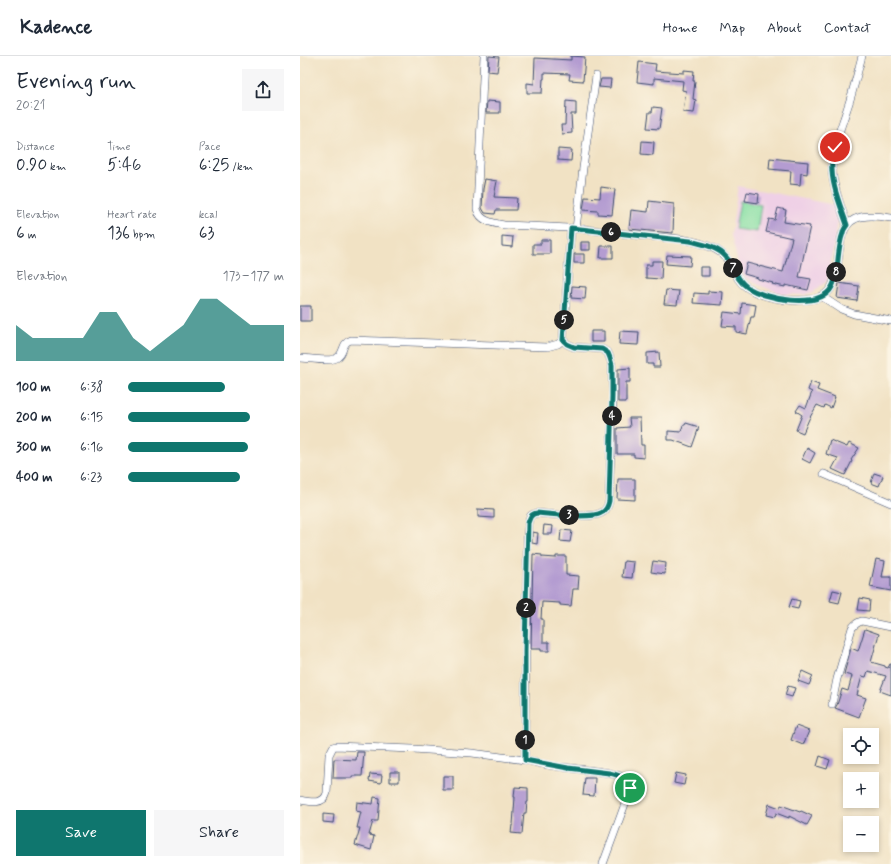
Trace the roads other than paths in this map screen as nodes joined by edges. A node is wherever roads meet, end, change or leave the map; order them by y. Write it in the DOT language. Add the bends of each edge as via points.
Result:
graph roads {
  1 [pos="484,56"];
  2 [pos="862,56"];
  3 [pos="596,76"];
  4 [pos="891,218"];
  5 [pos="847,225"];
  6 [pos="573,229"];
  7 [pos="821,296"];
  8 [pos="891,321"];
  9 [pos="563,340"];
  10 [pos="300,358"];
  11 [pos="824,474"];
  12 [pos="891,503"];
  13 [pos="891,627"];
  14 [pos="832,704"];
  15 [pos="525,760"];
  16 [pos="300,800"];
  17 [pos="603,864"];
  1 -- 6 [label="street" via="478,213 486,221 494,224"];
  2 -- 5 [label="street" via="832,160 835,189"];
  3 -- 6 [label="street"];
  4 -- 5 [label="street" via="865,216"];
  5 -- 7 [label="street" via="842,233 832,288"];
  6 -- 7 [label="street" via="690,241 708,246 726,256 739,280 761,294 803,301"];
  6 -- 9 [label="street"];
  7 -- 8 [label="street" via="847,312"];
  9 -- 10 [label="street" via="547,347 351,340 345,343 340,356 334,360"];
  9 -- 15 [label="street" via="574,347 602,349 610,358 612,396 609,501 601,514 592,516 537,513 532,514 528,523"];
  11 -- 12 [label="street"];
  13 -- 14 [label="street" via="862,621 852,628"];
  15 -- 16 [label="street" via="472,753 336,746 329,755 326,797 320,801"];
  15 -- 17 [label="street" via="618,775 627,783 630,793"];
}
